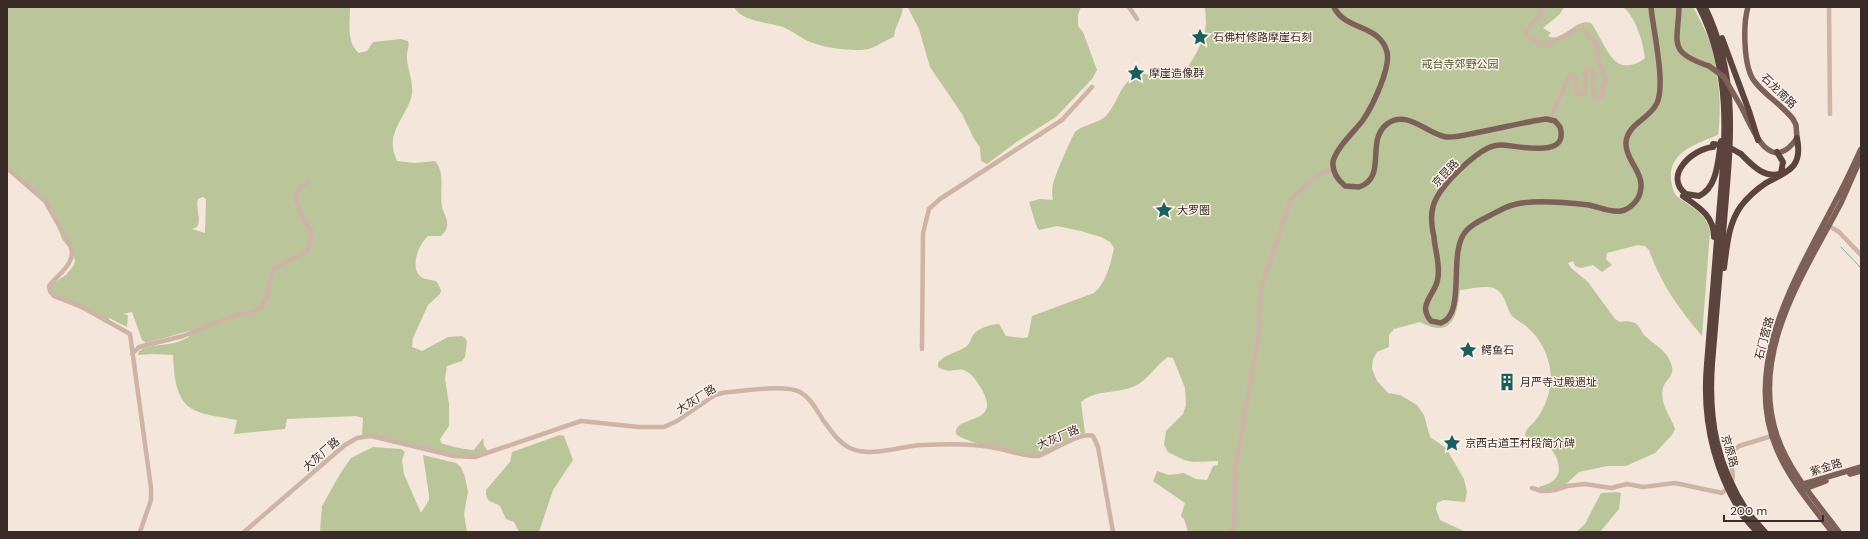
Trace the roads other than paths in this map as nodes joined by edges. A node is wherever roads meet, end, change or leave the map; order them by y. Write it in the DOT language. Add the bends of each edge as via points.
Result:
graph roads {
  1 [pos="1129,7"];
  2 [pos="1334,7"];
  3 [pos="1542,7"];
  4 [pos="1651,7"];
  5 [pos="1679,7"];
  6 [pos="1698,7"];
  7 [pos="1705,7"];
  8 [pos="1708,7"];
  9 [pos="1748,7"];
  10 [pos="1829,7"];
  11 [pos="1136,19"];
  12 [pos="1092,88"];
  13 [pos="1830,114"];
  14 [pos="1725,116"];
  15 [pos="1550,119"];
  16 [pos="1797,138"];
  17 [pos="1758,140"];
  18 [pos="1713,145"];
  19 [pos="1861,149"];
  20 [pos="1777,152"];
  21 [pos="1861,158"];
  22 [pos="7,168"];
  23 [pos="1333,169"];
  24 [pos="1781,175"];
  25 [pos="308,183"];
  26 [pos="1826,224"];
  27 [pos="1861,255"];
  28 [pos="1715,258"];
  29 [pos="1718,290"];
  30 [pos="922,349"];
  31 [pos="132,354"];
  32 [pos="1710,364"];
  33 [pos="1774,435"];
  34 [pos="1861,467"];
  35 [pos="1861,471"];
  36 [pos="1532,488"];
  37 [pos="1801,488"];
  38 [pos="1746,515"];
  39 [pos="140,532"];
  40 [pos="244,532"];
  41 [pos="1113,532"];
  42 [pos="1230,532"];
  43 [pos="1757,532"];
  44 [pos="1764,532"];
  45 [pos="1832,532"];
  46 [pos="1840,532"];
  1 -- 11 [label="street"];
  2 -- 23 [label="main road" via="1346,22 1371,31 1378,37 1385,46 1388,61 1368,110 1334,158"];
  3 -- 15 [label="street" via="1541,15 1526,31 1526,36 1539,43 1549,44 1573,31 1580,29 1586,32 1598,46 1598,60 1606,77 1601,97 1596,98 1593,96 1594,72 1589,70 1585,73 1585,92 1581,95 1576,92 1576,79 1573,76 1569,77"];
  4 -- 15 [label="main road, 京昆路" via="1660,97 1654,109 1630,131 1626,143 1628,154 1641,180 1638,199 1628,208 1619,211 1580,205 1521,203 1477,222 1466,231 1460,242 1452,314 1441,323 1431,321 1424,309 1436,286 1438,276 1432,218 1432,208 1438,195 1472,160 1490,147 1556,146 1561,139 1561,131"];
  5 -- 17 [label="main road, bridge" via="1676,37 1680,50 1689,58 1709,66 1724,77"];
  6 -- 14 [label="highway" via="1707,23 1720,64"];
  7 -- 29 [label="highway" via="1725,64 1730,98 1731,138"];
  8 -- 17 [label="highway"];
  9 -- 16 [label="main road, 石龙南路" via="1745,17 1748,67 1753,80 1793,119"];
  10 -- 13 [label="street"];
  12 -- 30 [label="street" via="1062,120 940,199 929,209 923,233"];
  14 -- 18 [label="highway" via="1710,187 1700,196 1686,194 1678,182 1682,164 1697,151"];
  14 -- 28 [label="highway"];
  15 -- 23 [label="main road" via="1452,137 1437,134 1408,120 1397,120 1381,130 1375,169 1367,183 1359,187 1345,186"];
  16 -- 20 [label="main road" via="1787,150"];
  16 -- 24 [label="highway" via="1799,148 1796,162 1788,172"];
  17 -- 20 [label="main road" via="1768,151"];
  18 -- 24 [label="highway, bridge" via="1727,146 1762,173"];
  18 -- 28 [label="highway" via="1696,149 1684,158 1676,170 1675,183 1681,194 1708,217 1714,231"];
  19 -- 26 [label="main road, 石门营路"];
  20 -- 24 [label="highway" via="1783,162"];
  21 -- 26 [label="main road, 石门营路" via="1844,197"];
  22 -- 31 [label="street" via="45,201 71,247 73,254 70,262 49,286 50,291 60,299 82,307 130,334"];
  23 -- 42 [label="street" via="1319,174 1291,199 1261,288 1258,339 1235,470 1234,526"];
  24 -- 29 [label="highway" via="1753,193 1736,214 1729,233"];
  25 -- 31 [label="street" via="302,186 295,198 311,230 310,244 307,251 275,268 267,297 260,307 253,312 236,315 182,336 139,347"];
  26 -- 27 [label="street" via="1839,232"];
  26 -- 33 [label="main road, 石门营路" via="1782,310 1770,344 1766,406"];
  28 -- 32 [label="highway"];
  29 -- 32 [label="highway"];
  31 -- 39 [label="street" via="151,488 151,500"];
  32 -- 38 [label="highway, 京原路, bridge" via="1715,438 1730,483"];
  33 -- 36 [label="street" via="1734,450 1730,457 1733,478 1731,486 1722,493 1675,483 1643,487 1627,484 1611,488 1585,484 1548,491"];
  33 -- 37 [label="main road, 石门营路" via="1782,460"];
  34 -- 37 [label="main road, 紫金路"];
  35 -- 37 [label="main road, 紫金路"];
  37 -- 45 [label="main road, 石门营路"];
  37 -- 46 [label="main road, 石门营路"];
  38 -- 43 [label="highway, 京原路"];
  38 -- 44 [label="highway, 京原路"];
  40 -- 41 [label="street, 大灰厂路" via="345,445 357,438 371,436 454,456 475,457 580,421 664,427 677,422 715,395 771,389 800,392 811,402 835,437 859,451 922,445 980,446 1039,456 1078,438 1093,436 1098,447"];
}
